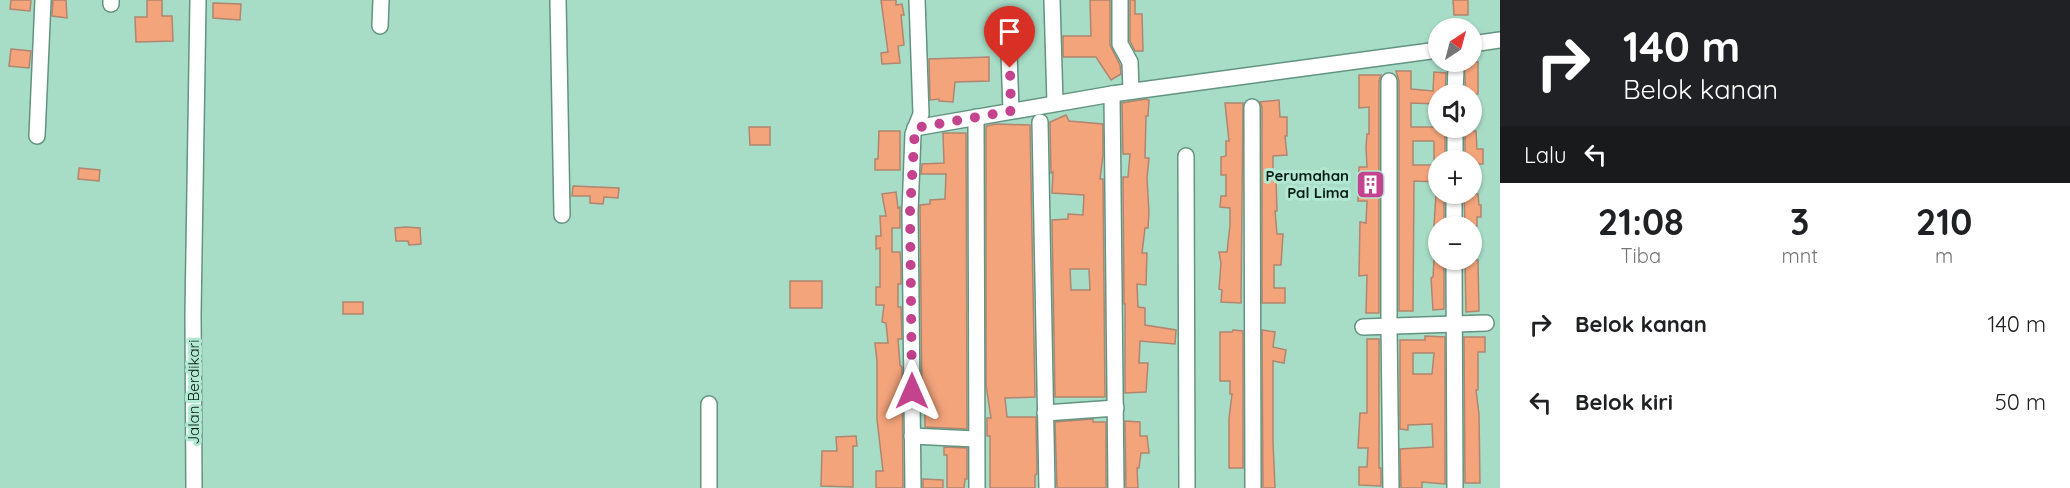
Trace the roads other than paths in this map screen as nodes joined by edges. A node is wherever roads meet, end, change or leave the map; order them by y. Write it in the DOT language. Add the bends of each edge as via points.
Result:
graph roads {
  1 [pos="43,0"];
  2 [pos="198,0"];
  3 [pos="381,0"];
  4 [pos="558,0"];
  5 [pos="917,0"];
  6 [pos="1052,0"];
  7 [pos="1120,0"];
  8 [pos="1008,24"];
  9 [pos="380,26"];
  10 [pos="1500,40"];
  11 [pos="1482,43"];
  12 [pos="1428,51"];
  13 [pos="1389,81"];
  14 [pos="1131,91"];
  15 [pos="1112,94"];
  16 [pos="1055,103"];
  17 [pos="1252,107"];
  18 [pos="1011,111"];
  19 [pos="976,117"];
  20 [pos="1040,122"];
  21 [pos="915,128"];
  22 [pos="37,136"];
  23 [pos="1185,156"];
  24 [pos="562,215"];
  25 [pos="1454,270"];
  26 [pos="1486,323"];
  27 [pos="1453,324"];
  28 [pos="1389,326"];
  29 [pos="1363,327"];
  30 [pos="709,404"];
  31 [pos="1116,408"];
  32 [pos="1045,413"];
  33 [pos="912,436"];
  34 [pos="975,439"];
  35 [pos="194,488"];
  36 [pos="709,488"];
  37 [pos="913,488"];
  38 [pos="977,488"];
  39 [pos="1047,488"];
  40 [pos="1116,488"];
  41 [pos="1187,488"];
  42 [pos="1253,488"];
  43 [pos="1391,488"];
  44 [pos="1455,488"];
  1 -- 22 [label="street"];
  2 -- 35 [label="street, Jalan Berdikari"];
  3 -- 9 [label="street"];
  4 -- 24 [label="street"];
  5 -- 21 [label="street" via="921,114"];
  6 -- 16 [label="street"];
  7 -- 14 [label="street" via="1120,44 1131,62"];
  8 -- 18 [label="street"];
  10 -- 11 [label="street"];
  12 -- 14 [label="street"];
  13 -- 28 [label="street"];
  14 -- 15 [label="street"];
  15 -- 16 [label="street"];
  15 -- 31 [label="street"];
  16 -- 18 [label="street"];
  17 -- 42 [label="street"];
  18 -- 19 [label="street"];
  19 -- 21 [label="street"];
  19 -- 34 [label="street"];
  20 -- 32 [label="street"];
  21 -- 33 [label="street" via="910,212"];
  23 -- 41 [label="street"];
  25 -- 27 [label="street"];
  26 -- 27 [label="street"];
  27 -- 28 [label="street"];
  27 -- 44 [label="street"];
  28 -- 29 [label="street"];
  28 -- 43 [label="street"];
  30 -- 36 [label="street"];
  31 -- 32 [label="street"];
  31 -- 40 [label="street"];
  32 -- 39 [label="street"];
  33 -- 34 [label="street"];
  33 -- 37 [label="street"];
  34 -- 38 [label="street"];
}
